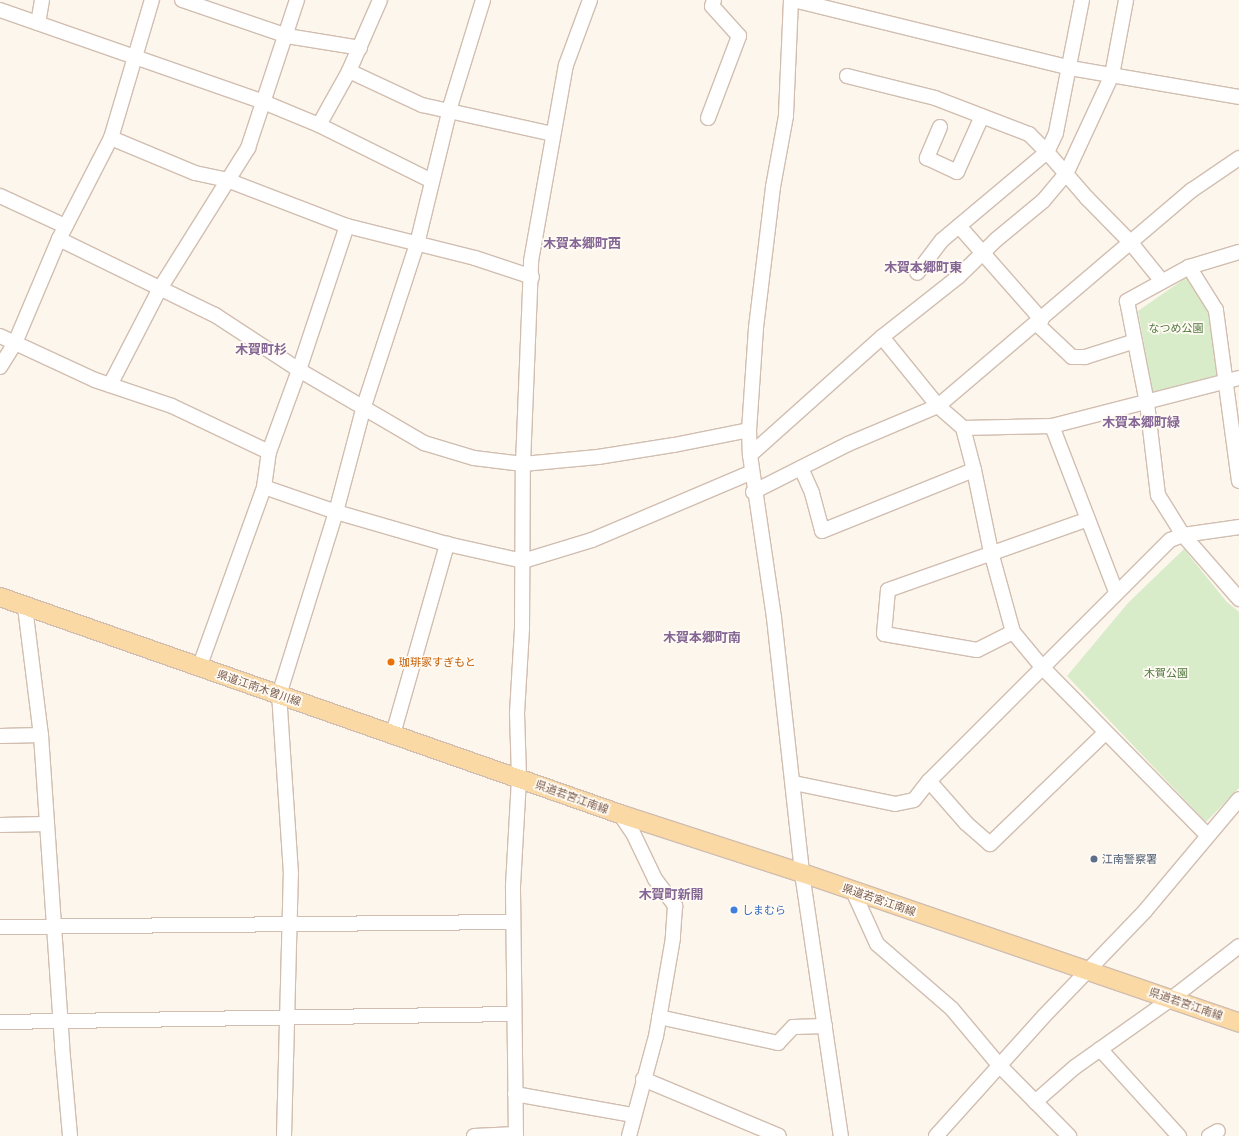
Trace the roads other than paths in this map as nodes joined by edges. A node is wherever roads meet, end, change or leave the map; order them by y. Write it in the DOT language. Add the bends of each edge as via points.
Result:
graph roads {
  1 [pos="42,0"];
  2 [pos="152,0"];
  3 [pos="182,0"];
  4 [pos="298,0"];
  5 [pos="380,0"];
  6 [pos="483,0"];
  7 [pos="590,0"];
  8 [pos="714,0"];
  9 [pos="792,0"];
  10 [pos="1082,0"];
  11 [pos="1126,0"];
  12 [pos="0,10"];
  13 [pos="38,23"];
  14 [pos="286,36"];
  15 [pos="360,48"];
  16 [pos="134,58"];
  17 [pos="1070,68"];
  18 [pos="349,71"];
  19 [pos="1112,75"];
  20 [pos="847,76"];
  21 [pos="1239,97"];
  22 [pos="265,102"];
  23 [pos="449,111"];
  24 [pos="982,116"];
  25 [pos="708,118"];
  26 [pos="319,126"];
  27 [pos="940,127"];
  28 [pos="552,134"];
  29 [pos="111,138"];
  30 [pos="1047,152"];
  31 [pos="1239,158"];
  32 [pos="1066,174"];
  33 [pos="227,180"];
  34 [pos="432,180"];
  35 [pos="0,196"];
  36 [pos="65,226"];
  37 [pos="347,226"];
  38 [pos="959,226"];
  39 [pos="58,239"];
  40 [pos="1131,243"];
  41 [pos="416,244"];
  42 [pos="1239,252"];
  43 [pos="983,253"];
  44 [pos="1189,266"];
  45 [pos="917,273"];
  46 [pos="532,277"];
  47 [pos="1161,280"];
  48 [pos="158,290"];
  49 [pos="1039,322"];
  50 [pos="0,336"];
  51 [pos="882,337"];
  52 [pos="1136,341"];
  53 [pos="15,343"];
  54 [pos="0,367"];
  55 [pos="299,370"];
  56 [pos="1239,378"];
  57 [pos="1224,382"];
  58 [pos="110,385"];
  59 [pos="1147,404"];
  60 [pos="364,406"];
  61 [pos="938,406"];
  62 [pos="1052,426"];
  63 [pos="962,428"];
  64 [pos="749,430"];
  65 [pos="269,452"];
  66 [pos="750,455"];
  67 [pos="523,464"];
  68 [pos="802,468"];
  69 [pos="974,470"];
  70 [pos="752,472"];
  71 [pos="1239,481"];
  72 [pos="264,487"];
  73 [pos="753,492"];
  74 [pos="336,512"];
  75 [pos="1088,519"];
  76 [pos="1239,527"];
  77 [pos="1183,535"];
  78 [pos="447,544"];
  79 [pos="991,552"];
  80 [pos="522,561"];
  81 [pos="1116,592"];
  82 [pos="0,597"];
  83 [pos="1239,599"];
  84 [pos="25,607"];
  85 [pos="1013,632"];
  86 [pos="199,668"];
  87 [pos="1043,668"];
  88 [pos="279,695"];
  89 [pos="1106,733"];
  90 [pos="393,734"];
  91 [pos="41,735"];
  92 [pos="0,736"];
  93 [pos="519,777"];
  94 [pos="929,781"];
  95 [pos="794,784"];
  96 [pos="1239,799"];
  97 [pos="620,814"];
  98 [pos="46,824"];
  99 [pos="0,825"];
  100 [pos="1208,836"];
  101 [pos="802,873"];
  102 [pos="853,891"];
  103 [pos="513,922"];
  104 [pos="290,924"];
  105 [pos="54,926"];
  106 [pos="0,927"];
  107 [pos="1239,946"];
  108 [pos="1088,970"];
  109 [pos="1171,999"];
  110 [pos="514,1014"];
  111 [pos="288,1016"];
  112 [pos="659,1017"];
  113 [pos="60,1020"];
  114 [pos="0,1022"];
  115 [pos="1239,1023"];
  116 [pos="825,1026"];
  117 [pos="1100,1049"];
  118 [pos="999,1064"];
  119 [pos="643,1080"];
  120 [pos="515,1094"];
  121 [pos="1035,1102"];
  122 [pos="634,1115"];
  123 [pos="516,1135"];
  124 [pos="70,1136"];
  125 [pos="284,1136"];
  126 [pos="474,1136"];
  127 [pos="629,1136"];
  128 [pos="779,1136"];
  129 [pos="841,1136"];
  130 [pos="936,1136"];
  131 [pos="1069,1136"];
  132 [pos="1179,1136"];
  1 -- 13 [label="street"];
  2 -- 16 [label="street"];
  3 -- 14 [label="street"];
  4 -- 14 [label="street"];
  5 -- 15 [label="street"];
  6 -- 23 [label="street"];
  7 -- 28 [label="street" via="566,65"];
  8 -- 25 [label="street" via="712,6 739,36"];
  9 -- 17 [label="street"];
  9 -- 64 [label="street" via="786,116 773,187 770,232 756,328"];
  10 -- 17 [label="street"];
  11 -- 19 [label="street"];
  12 -- 13 [label="street"];
  13 -- 16 [label="street"];
  14 -- 15 [label="street"];
  14 -- 22 [label="street"];
  15 -- 18 [label="street"];
  16 -- 22 [label="street"];
  16 -- 29 [label="street"];
  17 -- 19 [label="street"];
  17 -- 30 [label="street" via="1056,133"];
  18 -- 23 [label="street" via="422,105"];
  18 -- 26 [label="street"];
  19 -- 21 [label="street"];
  19 -- 32 [label="street"];
  20 -- 24 [label="street" via="935,98"];
  22 -- 26 [label="street"];
  22 -- 33 [label="street" via="248,148"];
  23 -- 28 [label="street"];
  23 -- 34 [label="street"];
  24 -- 27 [label="street" via="957,172 927,158"];
  24 -- 30 [label="street" via="1030,134"];
  26 -- 34 [label="street"];
  28 -- 46 [label="street" via="531,261"];
  29 -- 33 [label="street" via="195,173"];
  29 -- 36 [label="street"];
  30 -- 32 [label="street"];
  30 -- 38 [label="street"];
  31 -- 40 [label="street" via="1192,190"];
  32 -- 40 [label="street"];
  32 -- 43 [label="street" via="1043,201"];
  33 -- 37 [label="street"];
  33 -- 48 [label="street"];
  34 -- 41 [label="street"];
  35 -- 36 [label="street"];
  36 -- 39 [label="street"];
  37 -- 41 [label="street"];
  37 -- 55 [label="street"];
  38 -- 43 [label="street"];
  38 -- 45 [label="street" via="942,240"];
  39 -- 48 [label="street"];
  39 -- 53 [label="street"];
  40 -- 47 [label="street"];
  40 -- 49 [label="street"];
  41 -- 46 [label="street" via="476,258"];
  41 -- 60 [label="street"];
  42 -- 44 [label="street"];
  43 -- 49 [label="street"];
  43 -- 51 [label="street" via="958,277"];
  44 -- 47 [label="street"];
  44 -- 57 [label="street" via="1216,310"];
  46 -- 67 [label="street"];
  47 -- 52 [label="street" via="1127,300"];
  48 -- 55 [label="street" via="215,315"];
  48 -- 58 [label="street"];
  49 -- 52 [label="street" via="1072,357 1084,357"];
  49 -- 61 [label="street"];
  50 -- 53 [label="street"];
  51 -- 61 [label="street"];
  51 -- 66 [label="street"];
  52 -- 59 [label="street"];
  53 -- 54 [label="street"];
  53 -- 58 [label="street"];
  55 -- 60 [label="street"];
  55 -- 65 [label="street"];
  56 -- 57 [label="street"];
  57 -- 59 [label="street"];
  57 -- 71 [label="street"];
  58 -- 65 [label="street" via="172,406"];
  59 -- 62 [label="street"];
  59 -- 77 [label="street" via="1158,495"];
  60 -- 67 [label="street" via="424,443 474,458"];
  60 -- 74 [label="street"];
  61 -- 63 [label="street"];
  61 -- 68 [label="street" via="848,444"];
  62 -- 63 [label="street"];
  62 -- 75 [label="street"];
  63 -- 69 [label="street"];
  64 -- 66 [label="street"];
  64 -- 67 [label="street" via="674,446"];
  65 -- 72 [label="street"];
  66 -- 70 [label="street"];
  67 -- 80 [label="street"];
  68 -- 69 [label="street" via="822,531"];
  68 -- 73 [label="street"];
  69 -- 79 [label="street"];
  70 -- 73 [label="street"];
  70 -- 80 [label="street" via="592,540"];
  72 -- 74 [label="street"];
  72 -- 86 [label="street"];
  73 -- 95 [label="street" via="774,618"];
  74 -- 78 [label="street"];
  74 -- 88 [label="street"];
  75 -- 79 [label="street"];
  75 -- 81 [label="street"];
  76 -- 77 [label="street"];
  77 -- 81 [label="street" via="1170,540"];
  77 -- 83 [label="street"];
  78 -- 80 [label="street"];
  78 -- 90 [label="street"];
  79 -- 85 [label="street"];
  79 -- 85 [label="street" via="946,571 888,590 884,634 977,650"];
  80 -- 93 [label="street" via="517,713"];
  81 -- 87 [label="street"];
  82 -- 84 [label="main road, 県道江南木曽川線"];
  84 -- 86 [label="main road, 県道江南木曽川線"];
  84 -- 91 [label="street"];
  85 -- 87 [label="street"];
  86 -- 88 [label="main road, 県道江南木曽川線"];
  87 -- 89 [label="street"];
  87 -- 94 [label="street"];
  88 -- 90 [label="main road, 県道江南木曽川線"];
  88 -- 104 [label="street" via="291,874"];
  89 -- 94 [label="street" via="990,844 966,823"];
  89 -- 100 [label="street"];
  90 -- 93 [label="main road, 県道江南木曽川線"];
  91 -- 92 [label="street"];
  91 -- 98 [label="street"];
  93 -- 97 [label="main road, 県道若宮江南線"];
  93 -- 103 [label="street"];
  94 -- 95 [label="street" via="914,800 895,804"];
  95 -- 101 [label="street"];
  96 -- 100 [label="street"];
  97 -- 101 [label="main road, 県道若宮江南線"];
  97 -- 112 [label="street" via="633,833 655,879 675,906 673,938"];
  98 -- 99 [label="street"];
  98 -- 105 [label="street"];
  100 -- 108 [label="street" via="1145,911"];
  101 -- 102 [label="main road, 県道若宮江南線"];
  101 -- 116 [label="street"];
  102 -- 108 [label="main road, 県道若宮江南線"];
  102 -- 118 [label="street" via="878,944 952,1009"];
  103 -- 104 [label="street"];
  103 -- 110 [label="street"];
  104 -- 105 [label="street"];
  104 -- 111 [label="street"];
  105 -- 106 [label="street"];
  105 -- 113 [label="street"];
  107 -- 109 [label="street"];
  108 -- 109 [label="main road, 県道若宮江南線"];
  108 -- 118 [label="street"];
  109 -- 115 [label="main road, 県道若宮江南線"];
  109 -- 117 [label="street"];
  110 -- 111 [label="street"];
  110 -- 120 [label="street"];
  111 -- 113 [label="street"];
  111 -- 125 [label="street"];
  112 -- 116 [label="street" via="778,1043 793,1028"];
  112 -- 119 [label="street"];
  113 -- 114 [label="street"];
  113 -- 124 [label="street"];
  116 -- 129 [label="street"];
  117 -- 121 [label="street"];
  117 -- 132 [label="street"];
  118 -- 121 [label="street"];
  118 -- 130 [label="street"];
  119 -- 122 [label="street"];
  119 -- 128 [label="street"];
  120 -- 122 [label="street"];
  120 -- 123 [label="street"];
  121 -- 131 [label="street"];
  122 -- 127 [label="street"];
  123 -- 126 [label="street"];
}
